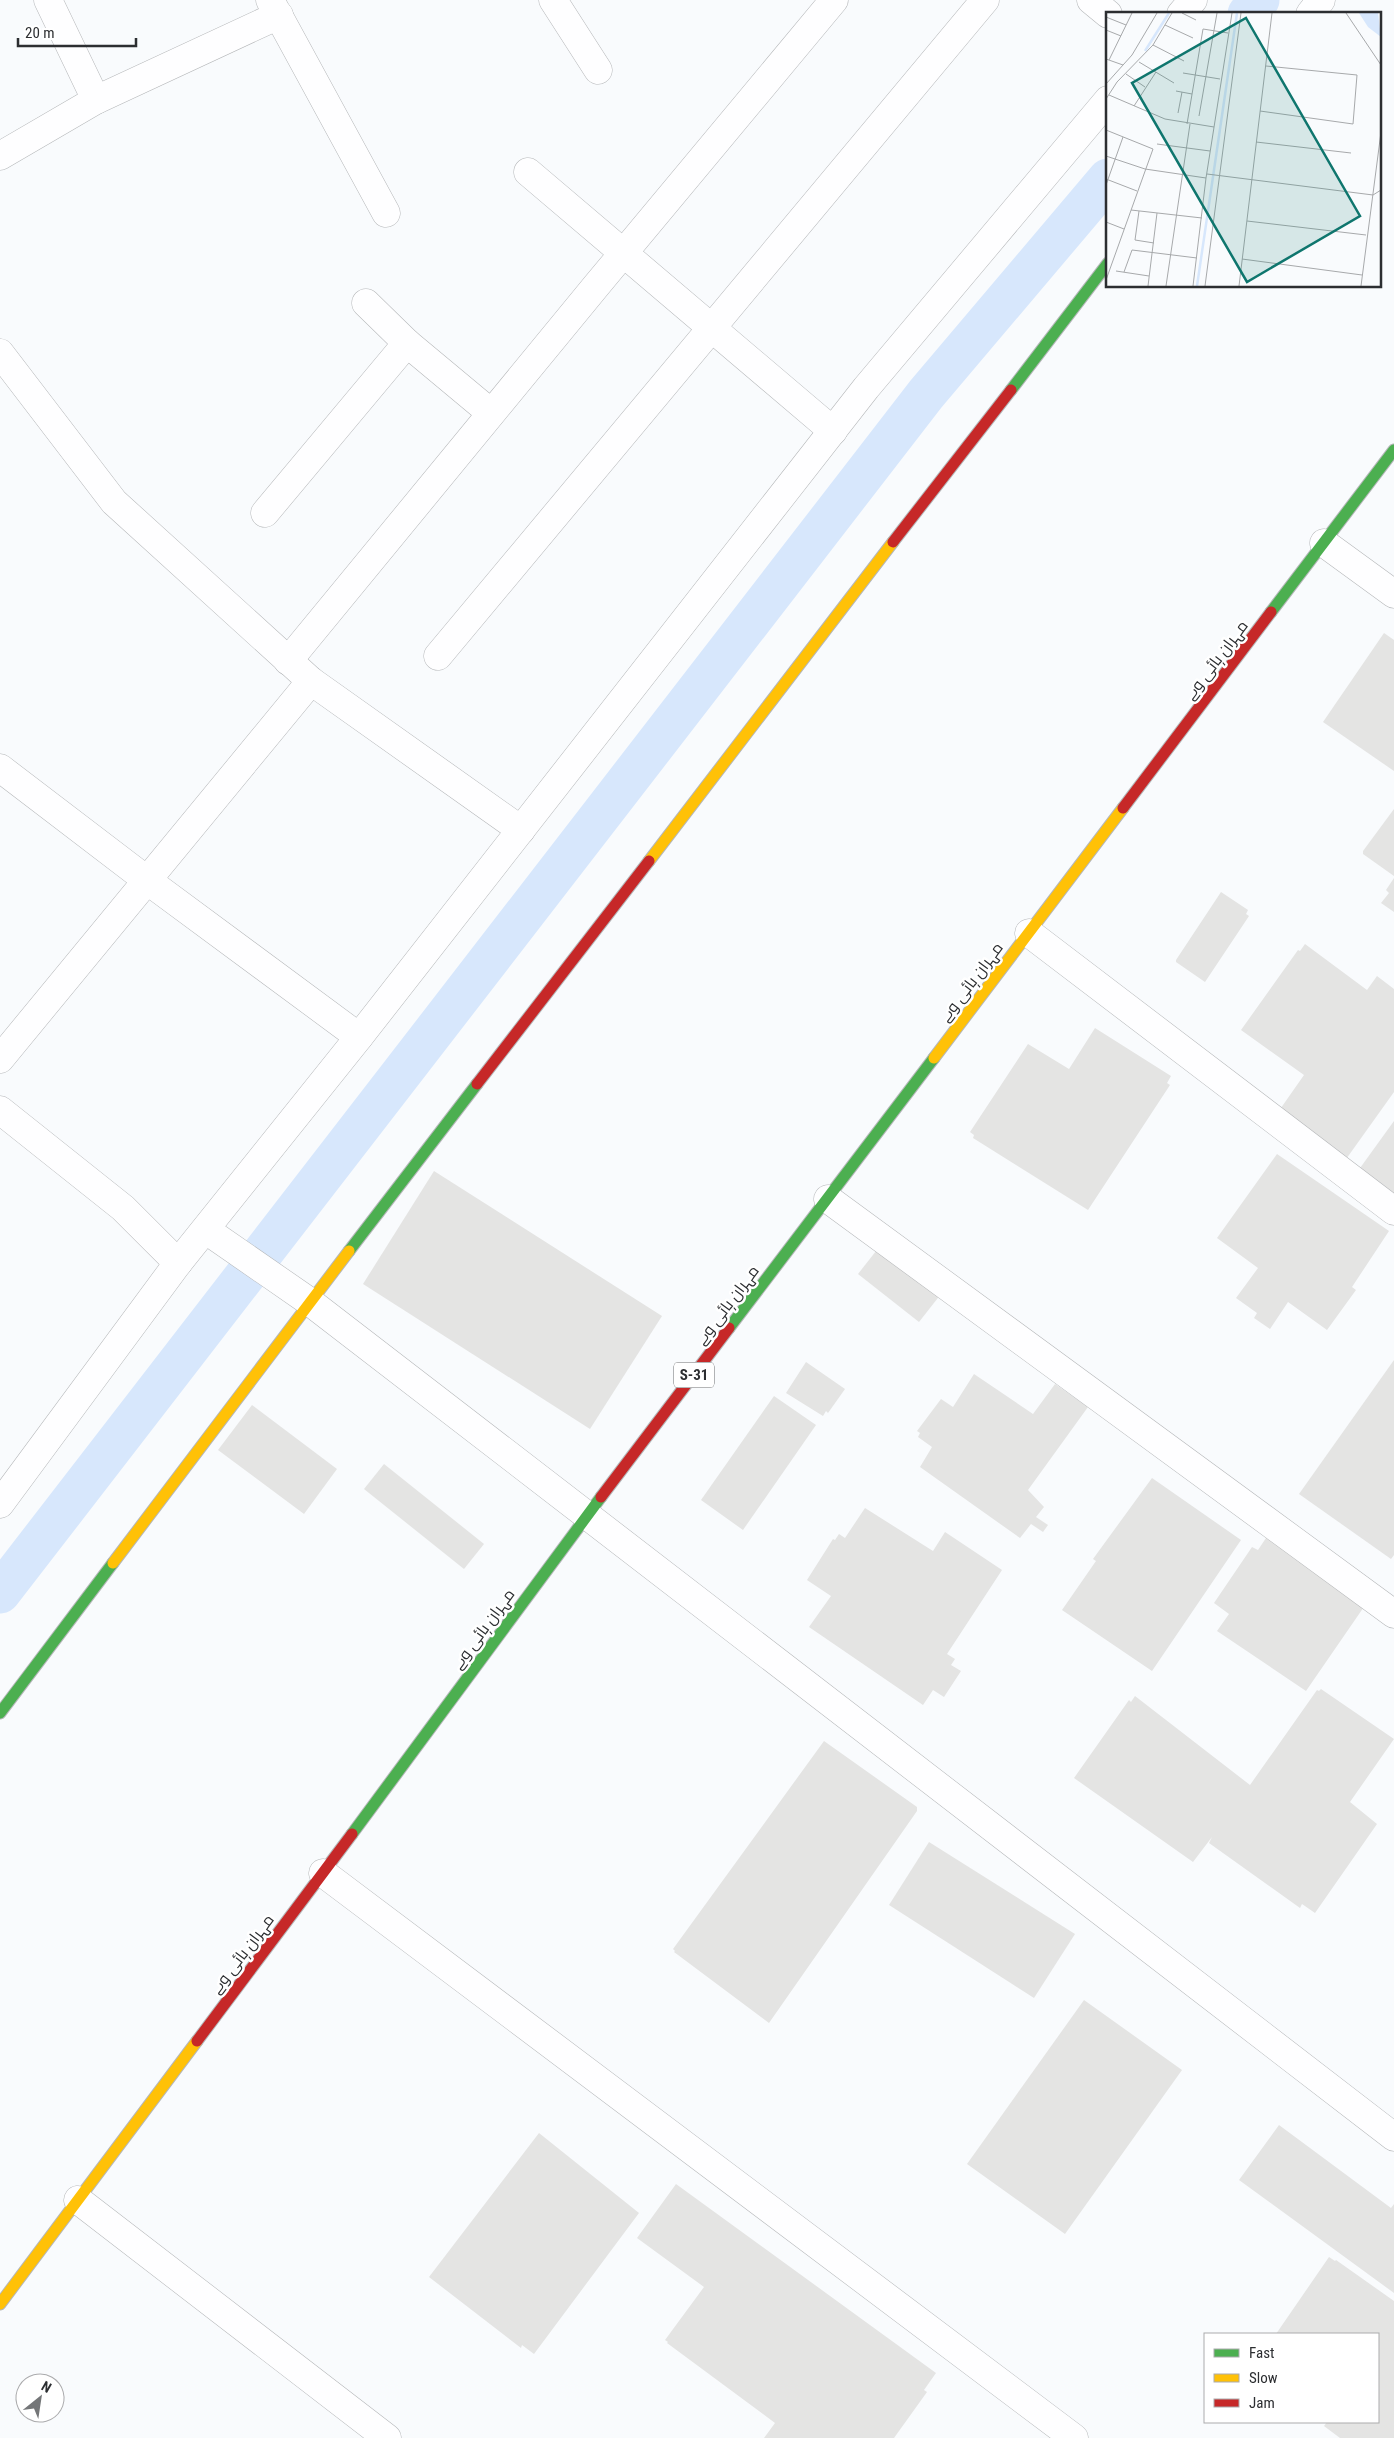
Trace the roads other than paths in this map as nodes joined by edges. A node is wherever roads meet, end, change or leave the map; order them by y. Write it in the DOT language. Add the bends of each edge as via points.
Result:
graph roads {
  1 [pos="48,0"];
  2 [pos="552,0"];
  3 [pos="834,0"];
  4 [pos="986,0"];
  5 [pos="1091,0"];
  6 [pos="1193,0"];
  7 [pos="1321,0"];
  8 [pos="274,7"];
  9 [pos="1106,12"];
  10 [pos="1183,12"];
  11 [pos="1312,12"];
  12 [pos="598,70"];
  13 [pos="96,100"];
  14 [pos="1106,102"];
  15 [pos="0,156"];
  16 [pos="528,172"];
  17 [pos="386,213"];
  18 [pos="624,253"];
  19 [pos="1106,266"];
  20 [pos="366,303"];
  21 [pos="713,329"];
  22 [pos="407,343"];
  23 [pos="0,353"];
  24 [pos="492,413"];
  25 [pos="833,430"];
  26 [pos="1394,450"];
  27 [pos="265,512"];
  28 [pos="1324,543"];
  29 [pos="1394,594"];
  30 [pos="438,656"];
  31 [pos="288,661"];
  32 [pos="311,681"];
  33 [pos="0,768"];
  34 [pos="521,830"];
  35 [pos="148,881"];
  36 [pos="1029,933"];
  37 [pos="360,1037"];
  38 [pos="0,1059"];
  39 [pos="0,1110"];
  40 [pos="828,1199"];
  41 [pos="1394,1211"];
  42 [pos="214,1236"];
  43 [pos="178,1263"];
  44 [pos="310,1302"];
  45 [pos="0,1504"];
  46 [pos="586,1517"];
  47 [pos="1394,1614"];
  48 [pos="0,1713"];
  49 [pos="323,1873"];
  50 [pos="1394,2137"];
  51 [pos="78,2200"];
  52 [pos="0,2304"];
  53 [pos="387,2438"];
  54 [pos="1074,2438"];
  1 -- 13 [label="street"];
  2 -- 12 [label="street"];
  3 -- 18 [label="street"];
  4 -- 21 [label="street"];
  5 -- 9 [label="street"];
  6 -- 10 [label="street"];
  7 -- 11 [label="street"];
  8 -- 13 [label="street"];
  8 -- 17 [label="street"];
  13 -- 15 [label="street"];
  14 -- 25 [label="street"];
  16 -- 18 [label="street"];
  18 -- 21 [label="street"];
  18 -- 24 [label="street"];
  19 -- 44 [label="main road"];
  20 -- 22 [label="street"];
  21 -- 25 [label="street"];
  21 -- 30 [label="street"];
  22 -- 24 [label="street"];
  22 -- 27 [label="street"];
  23 -- 31 [label="street" via="114,502"];
  24 -- 31 [label="street"];
  25 -- 34 [label="street"];
  26 -- 28 [label="main road, مہران ہائی وے / S-31"];
  28 -- 29 [label="street"];
  28 -- 36 [label="main road, مہران ہائی وے / S-31"];
  31 -- 32 [label="street"];
  32 -- 34 [label="street"];
  32 -- 35 [label="street"];
  33 -- 35 [label="street"];
  34 -- 37 [label="street"];
  35 -- 37 [label="street"];
  35 -- 38 [label="street"];
  36 -- 40 [label="main road, مہران ہائی وے / S-31"];
  36 -- 41 [label="street"];
  37 -- 42 [label="street"];
  39 -- 43 [label="street" via="122,1208"];
  40 -- 46 [label="main road, مہران ہائی وے / S-31"];
  40 -- 47 [label="street"];
  42 -- 43 [label="street"];
  42 -- 44 [label="street"];
  43 -- 45 [label="street"];
  44 -- 46 [label="street"];
  44 -- 48 [label="main road"];
  46 -- 49 [label="main road, مہران ہائی وے / S-31"];
  46 -- 50 [label="street"];
  49 -- 51 [label="main road, مہران ہائی وے / S-31"];
  49 -- 54 [label="street"];
  51 -- 52 [label="main road, مہران ہائی وے / S-31"];
  51 -- 53 [label="street"];
}
